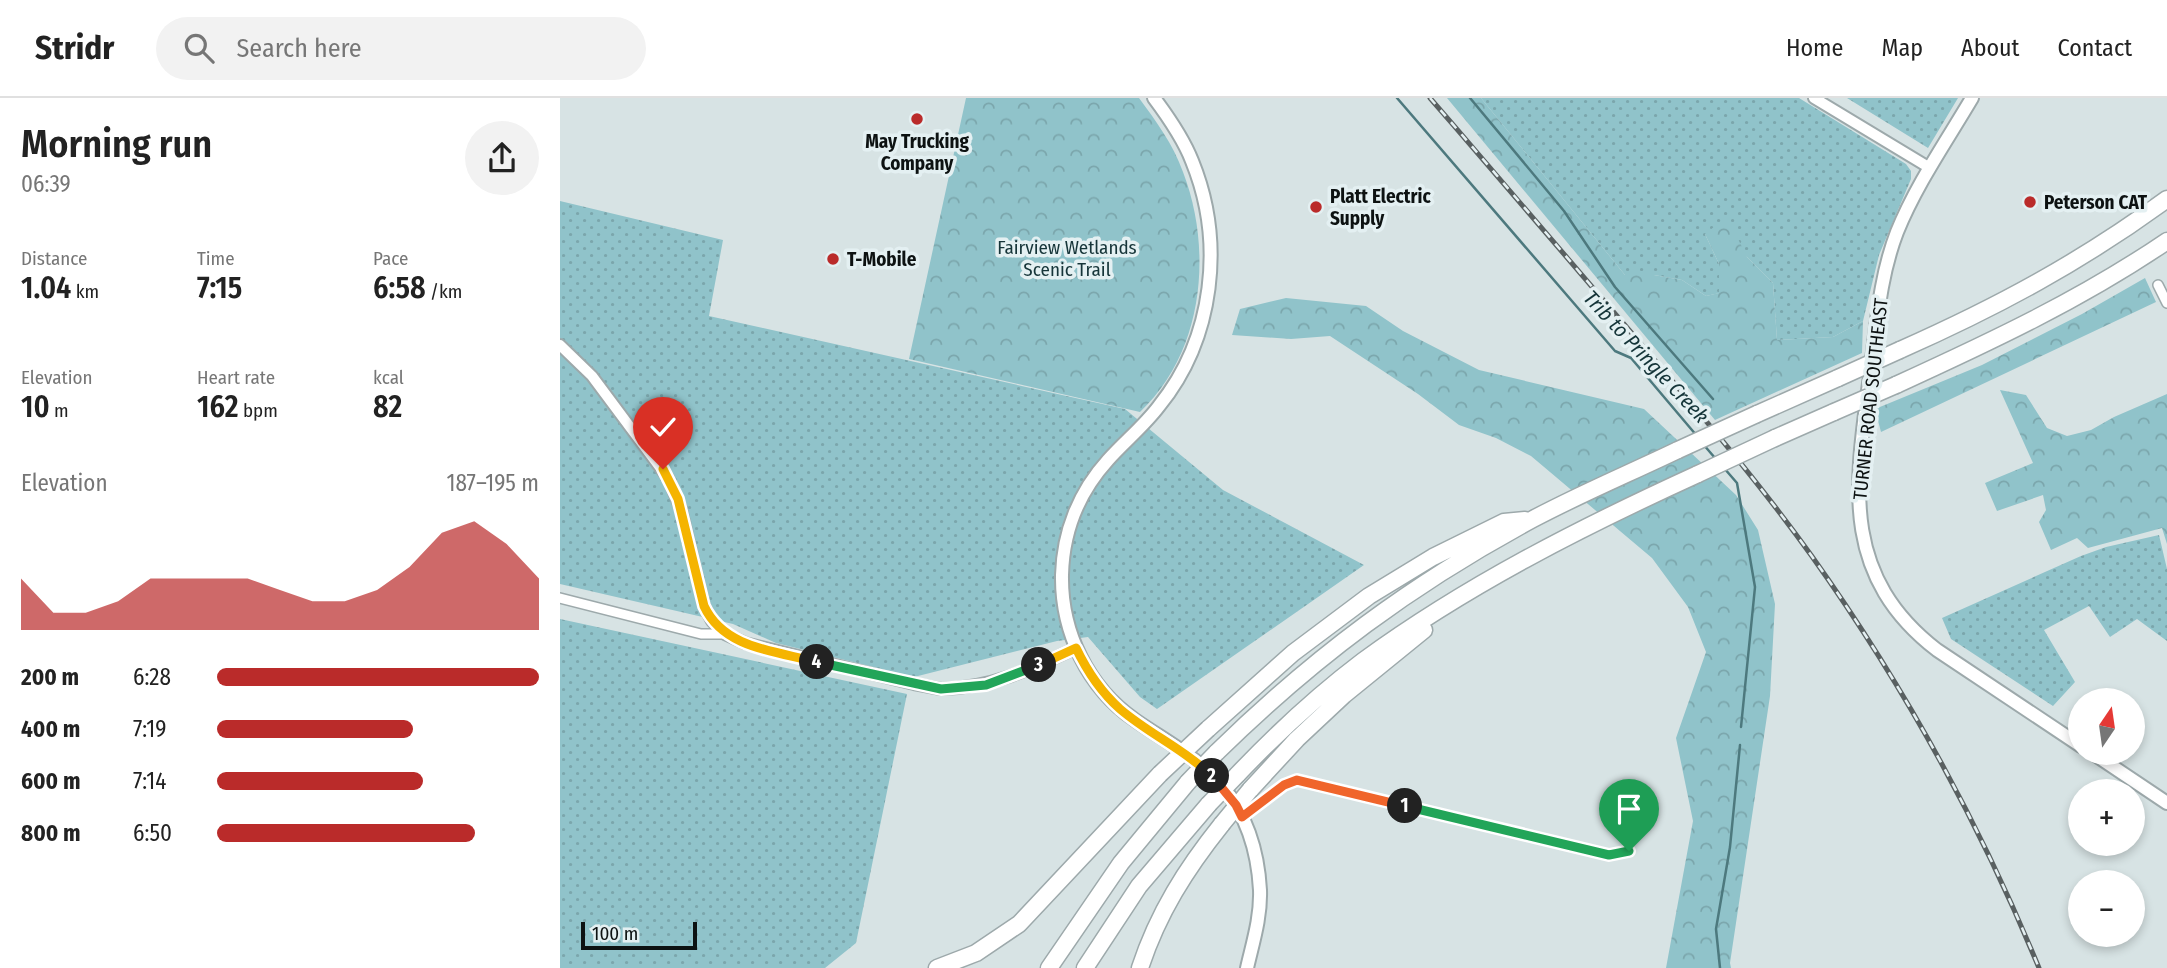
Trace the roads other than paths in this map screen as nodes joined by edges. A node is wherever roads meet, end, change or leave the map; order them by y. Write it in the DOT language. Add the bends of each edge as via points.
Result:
graph roads {
  1 [pos="1154,98"];
  2 [pos="1814,98"];
  3 [pos="1972,98"];
  4 [pos="1930,168"];
  5 [pos="2167,200"];
  6 [pos="2167,241"];
  7 [pos="2158,285"];
  8 [pos="2167,303"];
  9 [pos="560,345"];
  10 [pos="1534,519"];
  11 [pos="560,598"];
  12 [pos="1441,609"];
  13 [pos="725,634"];
  14 [pos="1076,648"];
  15 [pos="2068,737"];
  16 [pos="2110,765"];
  17 [pos="2167,803"];
  18 [pos="1242,817"];
  19 [pos="1629,851"];
  20 [pos="937,968"];
  21 [pos="1049,968"];
  22 [pos="1085,968"];
  23 [pos="1140,968"];
  24 [pos="1247,968"];
  1 -- 14 [label="main road" via="1184,144 1202,190 1211,239 1210,281 1200,327 1180,375 1160,406 1097,473 1074,514 1062,578"];
  2 -- 4 [label="street"];
  3 -- 4 [label="main road, TURNER ROAD SOUTHEAST"];
  4 -- 15 [label="main road, TURNER ROAD SOUTHEAST" via="1896,235 1880,292 1859,463 1863,537 1882,588 1925,641"];
  5 -- 10 [label="highway, bridge" via="2086,255 1961,323"];
  6 -- 12 [label="highway, bridge" via="2031,322 1572,534"];
  7 -- 8 [label="street"];
  9 -- 13 [label="street" via="592,376 668,478 681,509 704,606"];
  10 -- 20 [label="highway, bridge" via="1504,522 1433,557 1325,628 1160,774 1019,924 976,953"];
  10 -- 21 [label="highway, bridge" via="1452,566 1338,643 1275,696 1188,782 1121,863"];
  11 -- 13 [label="street" via="701,634"];
  12 -- 22 [label="highway, bridge" via="1322,693 1237,775 1139,887"];
  12 -- 23 [label="highway, bridge" via="1420,634 1297,739 1250,790 1175,889"];
  13 -- 14 [label="street" via="755,646 941,689 1001,680"];
  14 -- 18 [label="main road" via="1100,688 1121,709 1202,767 1223,787"];
  16 -- 17 [label="main road"];
  18 -- 19 [label="street" via="1297,780 1609,855"];
  18 -- 24 [label="main road" via="1256,859 1260,903"];
}
